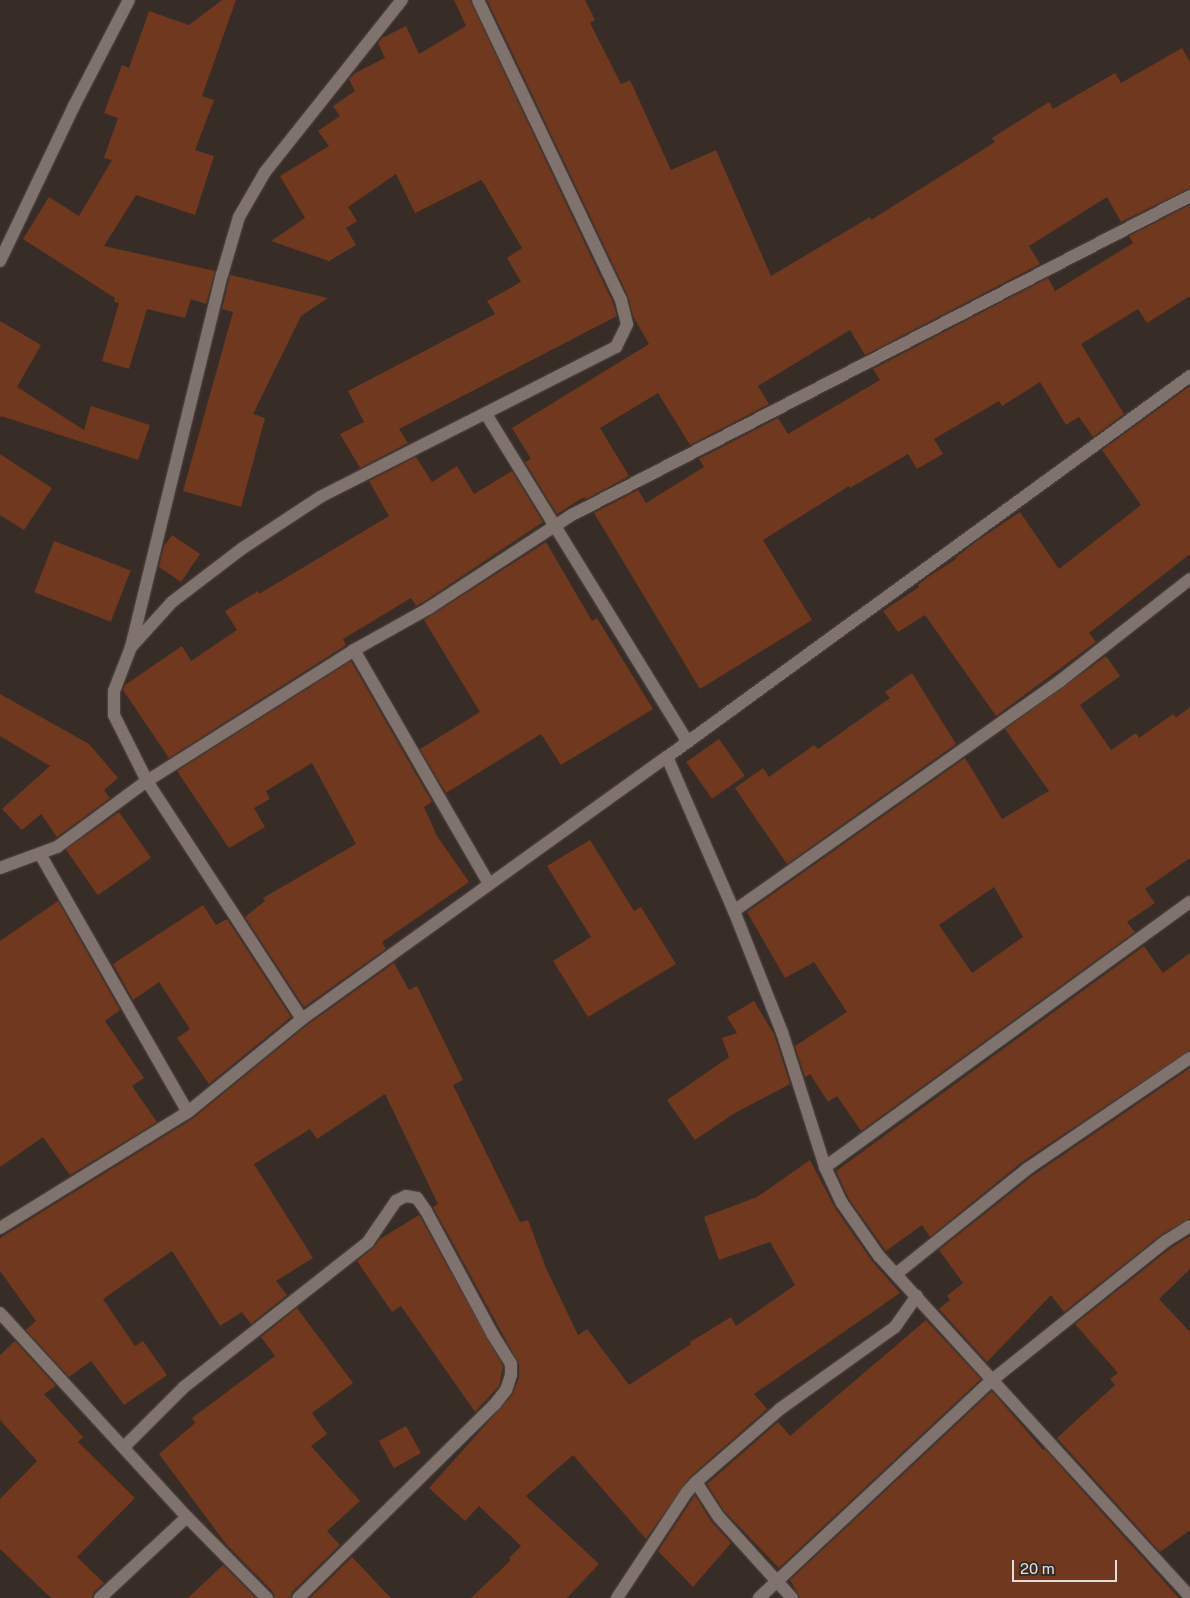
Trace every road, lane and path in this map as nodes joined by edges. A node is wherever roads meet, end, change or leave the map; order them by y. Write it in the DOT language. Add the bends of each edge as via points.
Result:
graph roads {
  1 [pos="129,0"];
  2 [pos="402,0"];
  3 [pos="478,0"];
  4 [pos="1190,196"];
  5 [pos="0,261"];
  6 [pos="1190,376"];
  7 [pos="486,414"];
  8 [pos="555,526"];
  9 [pos="1190,579"];
  10 [pos="131,647"];
  11 [pos="354,650"];
  12 [pos="688,742"];
  13 [pos="666,757"];
  14 [pos="147,781"];
  15 [pos="40,854"];
  16 [pos="0,868"];
  17 [pos="489,884"];
  18 [pos="1190,902"];
  19 [pos="734,910"];
  20 [pos="302,1019"];
  21 [pos="1190,1058"];
  22 [pos="188,1112"];
  23 [pos="826,1167"];
  24 [pos="1190,1226"];
  25 [pos="0,1228"];
  26 [pos="896,1274"];
  27 [pos="917,1296"];
  28 [pos="0,1314"];
  29 [pos="991,1381"];
  30 [pos="124,1447"];
  31 [pos="696,1482"];
  32 [pos="187,1517"];
  33 [pos="776,1581"];
  34 [pos="1190,1596"];
  35 [pos="100,1598"];
  36 [pos="267,1598"];
  37 [pos="298,1598"];
  38 [pos="617,1598"];
  39 [pos="759,1598"];
  40 [pos="792,1598"];
  1 -- 5 [label="street"];
  2 -- 10 [label="street" via="265,172 239,217 222,274"];
  3 -- 7 [label="street" via="621,300 627,324 616,347"];
  4 -- 8 [label="street"];
  6 -- 12 [label="street"];
  7 -- 8 [label="street"];
  7 -- 10 [label="street" via="320,497 243,548 172,602"];
  8 -- 11 [label="street" via="430,608"];
  8 -- 12 [label="street"];
  9 -- 19 [label="street" via="1060,681"];
  10 -- 14 [label="street" via="114,691 114,714"];
  11 -- 14 [label="street"];
  11 -- 17 [label="street"];
  12 -- 13 [label="street"];
  13 -- 17 [label="street"];
  13 -- 19 [label="street"];
  14 -- 15 [label="street" via="57,848"];
  14 -- 20 [label="street"];
  15 -- 16 [label="street"];
  15 -- 22 [label="street"];
  17 -- 20 [label="street"];
  18 -- 23 [label="street"];
  19 -- 23 [label="street" via="782,1032"];
  20 -- 22 [label="street"];
  21 -- 26 [label="street" via="1027,1169"];
  22 -- 25 [label="street"];
  23 -- 26 [label="street" via="842,1203 879,1256"];
  24 -- 29 [label="street" via="1166,1241"];
  26 -- 27 [label="street"];
  27 -- 29 [label="street"];
  27 -- 31 [label="street" via="895,1327 780,1409"];
  28 -- 30 [label="street"];
  29 -- 33 [label="street"];
  29 -- 34 [label="street"];
  30 -- 32 [label="street"];
  30 -- 37 [label="street" via="184,1386 368,1242 396,1201 406,1196 416,1198 511,1364 512,1375 506,1390 494,1404"];
  31 -- 33 [label="street" via="718,1516"];
  31 -- 38 [label="street"];
  32 -- 35 [label="street"];
  32 -- 36 [label="street"];
  33 -- 39 [label="street"];
  33 -- 40 [label="street"];
}
